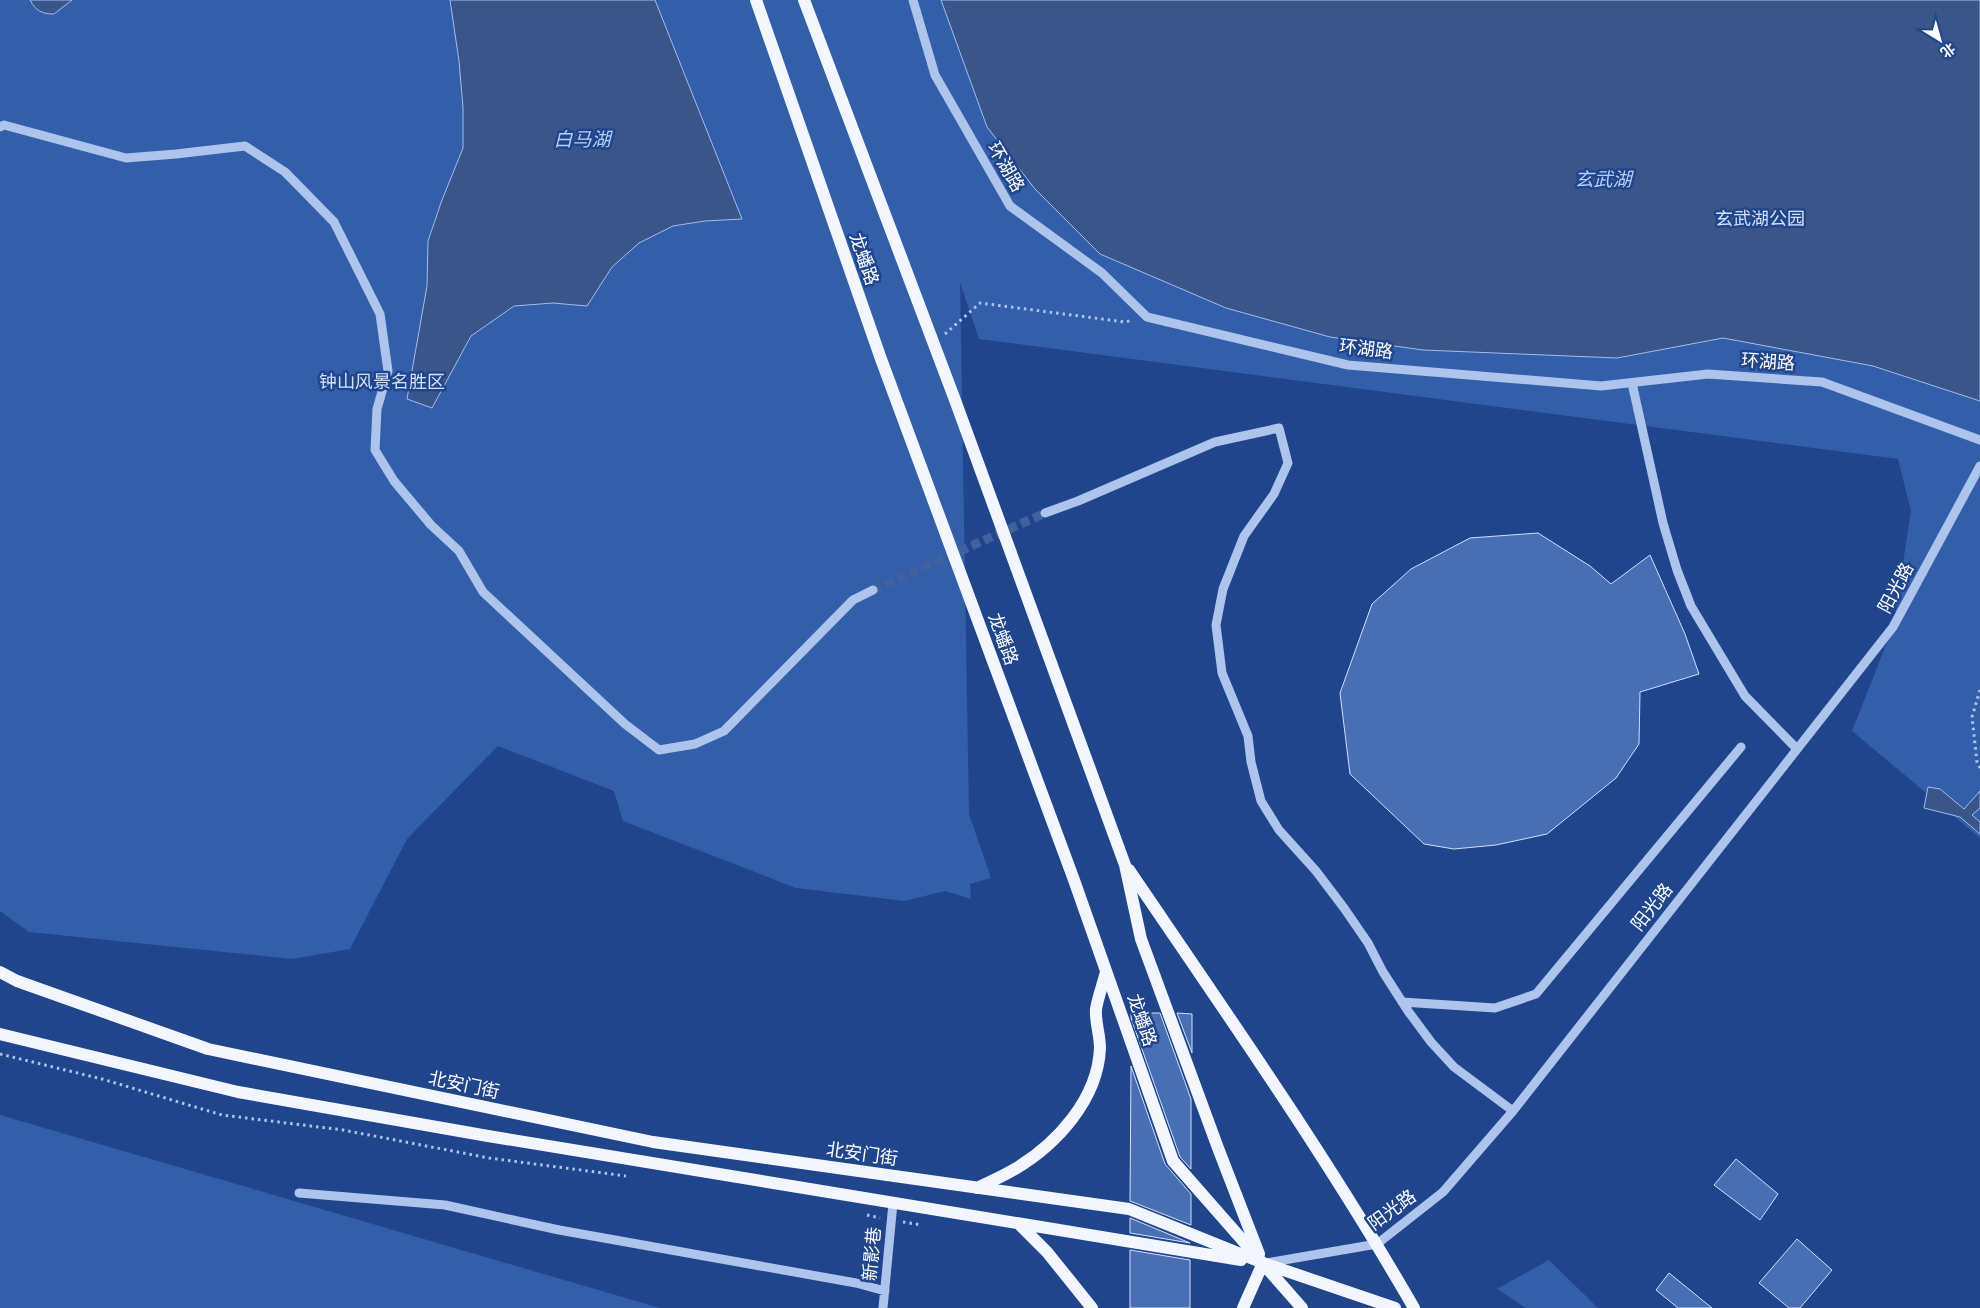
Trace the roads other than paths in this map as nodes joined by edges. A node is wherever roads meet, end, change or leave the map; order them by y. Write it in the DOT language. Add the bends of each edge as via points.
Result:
graph roads {
  1 [pos="756,0"];
  2 [pos="804,0"];
  3 [pos="913,0"];
  4 [pos="0,127"];
  5 [pos="1632,383"];
  6 [pos="1980,440"];
  7 [pos="1980,466"];
  8 [pos="1045,513"];
  9 [pos="873,590"];
  10 [pos="1741,747"];
  11 [pos="1797,749"];
  12 [pos="1125,865"];
  13 [pos="0,972"];
  14 [pos="1106,972"];
  15 [pos="1402,1002"];
  16 [pos="0,1034"];
  17 [pos="1513,1111"];
  18 [pos="977,1188"];
  19 [pos="299,1193"];
  20 [pos="893,1204"];
  21 [pos="1020,1225"];
  22 [pos="1377,1244"];
  23 [pos="1263,1263"];
  24 [pos="885,1291"];
  25 [pos="883,1308"];
  26 [pos="1092,1308"];
  27 [pos="1243,1308"];
  28 [pos="1302,1308"];
  29 [pos="1395,1308"];
  30 [pos="1414,1308"];
  1 -- 14 [label="main road, 龙蟠路" via="881,359"];
  2 -- 12 [label="main road, 龙蟠路"];
  3 -- 5 [label="street, 环湖路" via="935,75 1010,206 1102,272 1147,317 1348,365 1600,386"];
  4 -- 9 [label="street" via="4,125 126,158 245,146 285,172 334,222 380,314 388,371 377,409 375,450 394,482 431,525 459,551 483,592 625,724 659,750 695,744 724,730 853,600"];
  5 -- 6 [label="street, 环湖路" via="1708,374 1822,382"];
  5 -- 11 [label="street" via="1664,522 1690,606 1745,696"];
  7 -- 11 [label="street, 阳光路" via="1893,627"];
  8 -- 15 [label="street" via="1215,442 1279,428 1288,463 1274,494 1244,536 1219,604 1216,625 1222,673 1248,736 1261,801 1279,830 1316,871 1368,943"];
  10 -- 15 [label="street" via="1536,994 1495,1008"];
  11 -- 17 [label="street, 阳光路"];
  12 -- 22 [label="main road" via="1298,1120"];
  12 -- 23 [label="main road, 龙蟠路" via="1141,938"];
  13 -- 18 [label="main road, 北安门街" via="17,981 208,1049 653,1142"];
  14 -- 18 [label="main road" via="1096,1010 1100,1048 1096,1073 1086,1097 1069,1124 1045,1148 1016,1169"];
  14 -- 23 [label="main road, 龙蟠路" via="1173,1161"];
  15 -- 17 [label="street" via="1454,1067"];
  16 -- 20 [label="main road" via="238,1092"];
  17 -- 22 [label="street, 阳光路" via="1443,1192"];
  18 -- 23 [label="main road, 北安门街" via="1129,1210"];
  19 -- 24 [label="street" via="445,1205 560,1230 856,1282"];
  20 -- 21 [label="main road"];
  20 -- 24 [label="street, 新影巷"];
  21 -- 23 [label="main road"];
  21 -- 26 [label="main road" via="1047,1252"];
  22 -- 23 [label="street, 阳光路"];
  22 -- 30 [label="main road"];
  23 -- 27 [label="main road"];
  23 -- 28 [label="main road, 龙蟠路"];
  23 -- 29 [label="main road, 龙蟠路"];
  24 -- 25 [label="street, 新影巷"];
}
